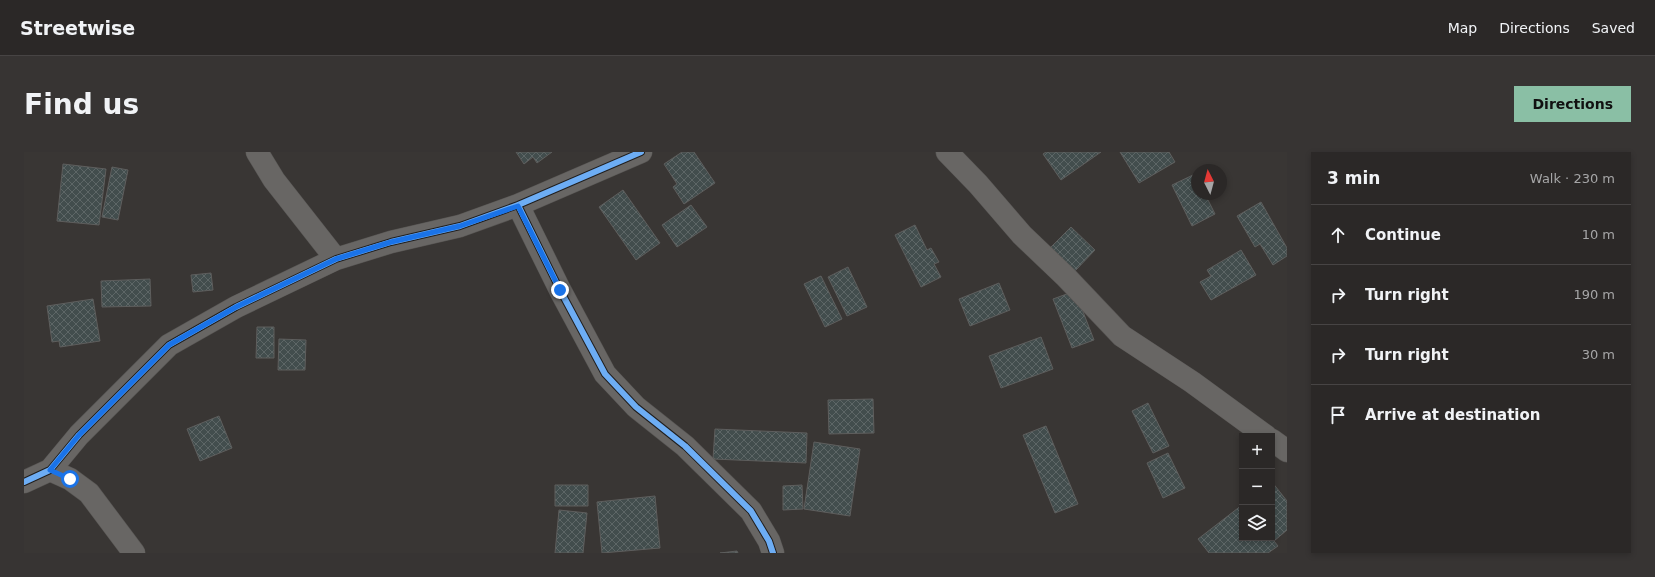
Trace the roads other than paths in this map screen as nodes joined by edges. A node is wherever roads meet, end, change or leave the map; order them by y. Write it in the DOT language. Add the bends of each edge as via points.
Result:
graph roads {
  1 [pos="257,152"];
  2 [pos="641,152"];
  3 [pos="947,152"];
  4 [pos="518,206"];
  5 [pos="336,259"];
  6 [pos="1262,433"];
  7 [pos="1275,442"];
  8 [pos="1287,451"];
  9 [pos="50,470"];
  10 [pos="24,482"];
  11 [pos="134,553"];
  12 [pos="773,553"];
  1 -- 5 [label="street" via="274,180"];
  2 -- 4 [label="street"];
  3 -- 6 [label="street" via="1022,235 1122,336 1192,382"];
  4 -- 5 [label="street" via="460,226 391,242"];
  4 -- 12 [label="street" via="605,374 636,407 685,446 751,511 769,541"];
  5 -- 9 [label="street" via="236,307 169,345 79,435"];
  7 -- 8 [label="street"];
  9 -- 10 [label="street"];
  9 -- 11 [label="street" via="70,479 89,493"];
}
